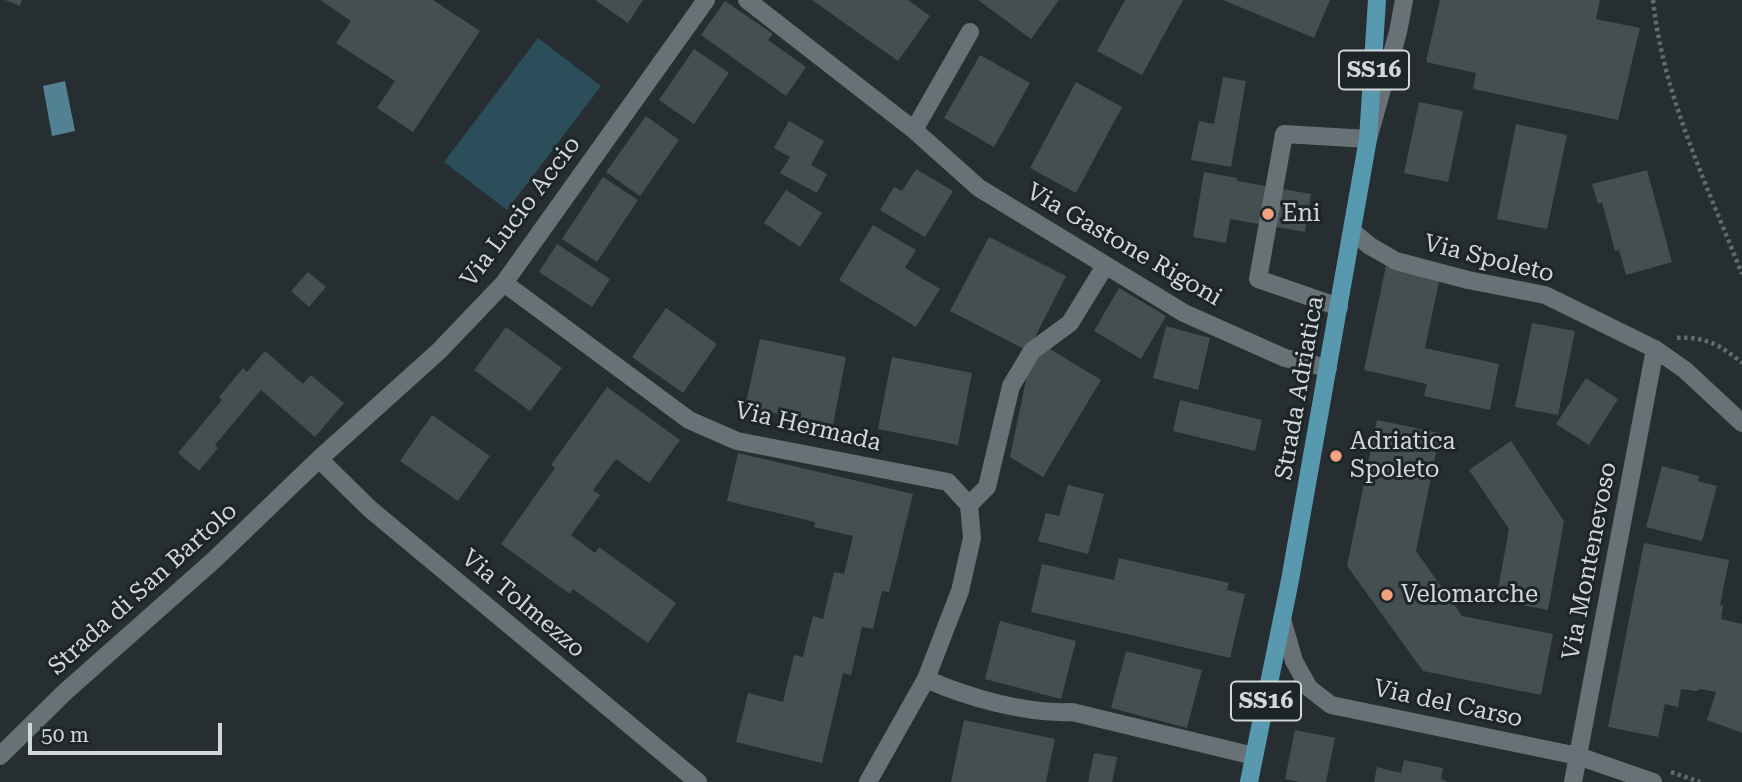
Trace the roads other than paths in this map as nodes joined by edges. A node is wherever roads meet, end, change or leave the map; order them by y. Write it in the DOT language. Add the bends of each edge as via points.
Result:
graph roads {
  1 [pos="706,0"];
  2 [pos="747,0"];
  3 [pos="1377,0"];
  4 [pos="1404,0"];
  5 [pos="970,32"];
  6 [pos="914,130"];
  7 [pos="1368,139"];
  8 [pos="1352,230"];
  9 [pos="1105,266"];
  10 [pos="504,283"];
  11 [pos="1339,307"];
  12 [pos="1655,349"];
  13 [pos="1328,368"];
  14 [pos="1742,423"];
  15 [pos="319,459"];
  16 [pos="969,505"];
  17 [pos="1282,620"];
  18 [pos="926,679"];
  19 [pos="0,756"];
  20 [pos="1254,756"];
  21 [pos="1578,757"];
  22 [pos="698,782"];
  23 [pos="868,782"];
  24 [pos="1249,782"];
  25 [pos="1573,782"];
  26 [pos="1653,782"];
  1 -- 10 [label="street, Via Lucio Accio"];
  2 -- 6 [label="street, Via Gastone Rigoni"];
  3 -- 7 [label="main road, Strada Adriatica / SS16"];
  4 -- 7 [label="street"];
  5 -- 6 [label="street"];
  6 -- 9 [label="street, Via Gastone Rigoni" via="979,188"];
  7 -- 8 [label="main road, Strada Adriatica / SS16"];
  7 -- 11 [label="street" via="1283,134 1258,279"];
  8 -- 11 [label="main road, Strada Adriatica / SS16"];
  8 -- 12 [label="street, Via Spoleto" via="1396,261 1545,295"];
  9 -- 13 [label="street, Via Gastone Rigoni" via="1184,313 1285,358"];
  9 -- 16 [label="street" via="1070,323 1032,351 1011,386 987,487"];
  10 -- 15 [label="street, Via Lucio Accio" via="439,351"];
  10 -- 16 [label="street, Via Hermada" via="689,420 737,441 948,482"];
  11 -- 13 [label="main road, Strada Adriatica / SS16"];
  12 -- 14 [label="street, Via Spoleto"];
  12 -- 21 [label="street, Via Montenevoso"];
  13 -- 17 [label="main road, Strada Adriatica / SS16"];
  15 -- 19 [label="street, Strada di San Bartolo"];
  15 -- 22 [label="street, Via Tolmezzo" via="370,509"];
  16 -- 18 [label="street" via="972,538 960,591"];
  17 -- 20 [label="main road, Strada Adriatica / SS16"];
  17 -- 21 [label="street, Via del Carso" via="1294,661 1309,688 1331,705"];
  18 -- 20 [label="street" via="955,691 1047,713 1072,712"];
  18 -- 23 [label="street"];
  20 -- 24 [label="main road, Strada Adriatica / SS16"];
  21 -- 25 [label="street, Via Montenevoso"];
  21 -- 26 [label="street, Via del Carso"];
}
